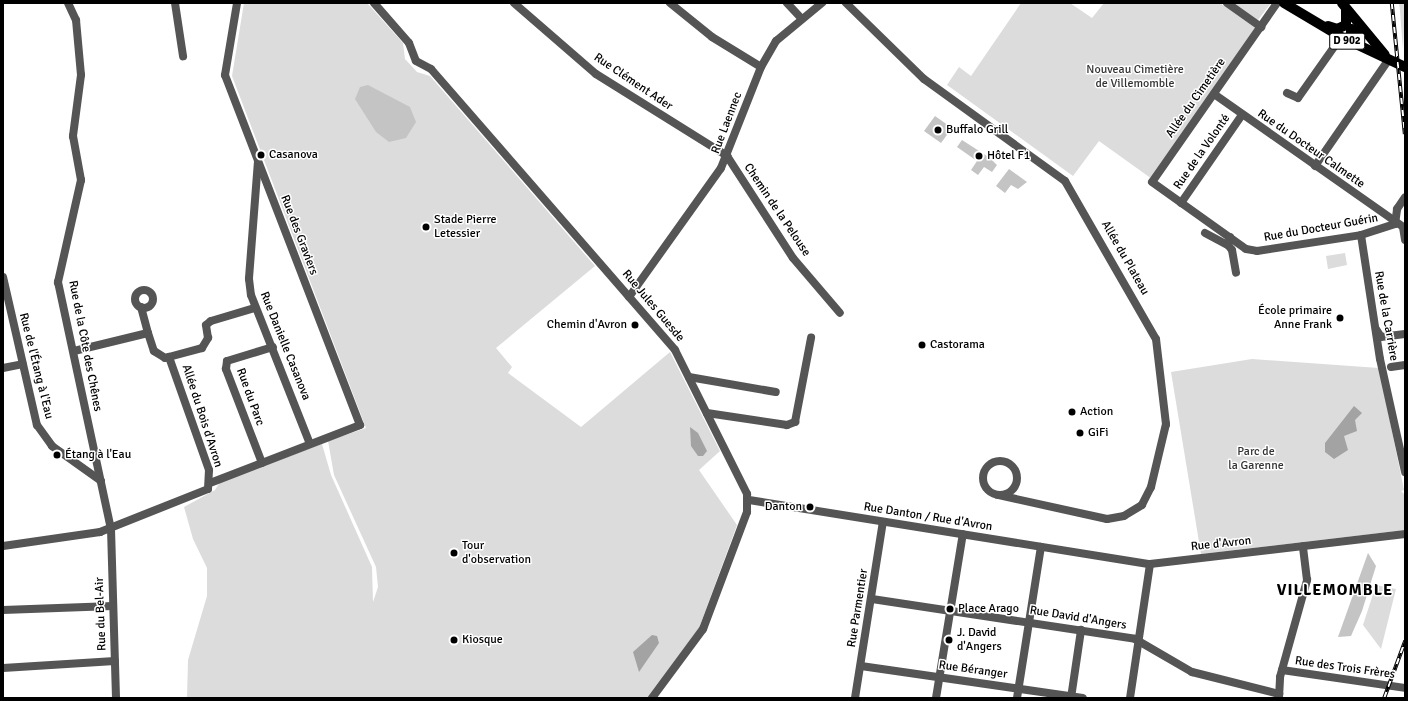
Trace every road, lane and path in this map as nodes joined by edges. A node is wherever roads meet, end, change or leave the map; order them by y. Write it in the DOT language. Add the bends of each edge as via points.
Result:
graph roads {
  1 [pos="68,3"];
  2 [pos="175,3"];
  3 [pos="238,3"];
  4 [pos="374,3"];
  5 [pos="514,3"];
  6 [pos="670,3"];
  7 [pos="787,3"];
  8 [pos="822,3"];
  9 [pos="846,3"];
  10 [pos="1227,3"];
  11 [pos="1277,3"];
  12 [pos="1284,3"];
  13 [pos="1344,6"];
  14 [pos="800,17"];
  15 [pos="1307,18"];
  16 [pos="1260,27"];
  17 [pos="1364,32"];
  18 [pos="1341,37"];
  19 [pos="1351,43"];
  20 [pos="183,56"];
  21 [pos="1389,59"];
  22 [pos="1404,64"];
  23 [pos="760,67"];
  24 [pos="1287,93"];
  25 [pos="1214,94"];
  26 [pos="1242,115"];
  27 [pos="727,156"];
  28 [pos="258,160"];
  29 [pos="1315,166"];
  30 [pos="1152,182"];
  31 [pos="1405,197"];
  32 [pos="1180,203"];
  33 [pos="1395,224"];
  34 [pos="1205,233"];
  35 [pos="1361,234"];
  36 [pos="1405,240"];
  37 [pos="1229,241"];
  38 [pos="1236,273"];
  39 [pos="3,277"];
  40 [pos="629,297"];
  41 [pos="140,307"];
  42 [pos="255,308"];
  43 [pos="840,313"];
  44 [pos="1375,328"];
  45 [pos="148,333"];
  46 [pos="1405,334"];
  47 [pos="811,338"];
  48 [pos="273,347"];
  49 [pos="74,351"];
  50 [pos="170,357"];
  51 [pos="23,364"];
  52 [pos="1405,365"];
  53 [pos="1391,367"];
  54 [pos="3,368"];
  55 [pos="689,377"];
  56 [pos="776,392"];
  57 [pos="707,413"];
  58 [pos="311,443"];
  59 [pos="262,463"];
  60 [pos="1405,472"];
  61 [pos="101,481"];
  62 [pos="210,483"];
  63 [pos="1016,485"];
  64 [pos="998,495"];
  65 [pos="749,500"];
  66 [pos="1024,500"];
  67 [pos="883,522"];
  68 [pos="111,529"];
  69 [pos="964,534"];
  70 [pos="1405,534"];
  71 [pos="3,546"];
  72 [pos="1303,546"];
  73 [pos="1041,547"];
  74 [pos="1150,564"];
  75 [pos="872,599"];
  76 [pos="113,606"];
  77 [pos="951,609"];
  78 [pos="3,610"];
  79 [pos="3,614"];
  80 [pos="34,614"];
  81 [pos="1029,622"];
  82 [pos="1081,630"];
  83 [pos="1138,641"];
  84 [pos="115,661"];
  85 [pos="861,666"];
  86 [pos="3,668"];
  87 [pos="1282,670"];
  88 [pos="940,677"];
  89 [pos="1405,688"];
  90 [pos="1019,689"];
  91 [pos="1279,696"];
  92 [pos="1071,697"];
  93 [pos="116,698"];
  94 [pos="652,698"];
  95 [pos="855,698"];
  96 [pos="936,698"];
  97 [pos="1017,698"];
  98 [pos="1083,698"];
  99 [pos="1130,698"];
  1 -- 49 [label="street, Rue de la Côte des Chênes" via="76,20 81,75 72,136 81,180 58,282"];
  2 -- 20 [label="street"];
  3 -- 28 [label="street, Rue des Graviers" via="225,75"];
  4 -- 40 [label="street, Rue Jules Guesde" via="409,43 416,61 431,69"];
  5 -- 27 [label="street, Rue Clément Ader" via="596,74"];
  6 -- 23 [label="street" via="712,37"];
  7 -- 14 [label="street"];
  8 -- 14 [label="street, Rue Laennec"];
  9 -- 66 [label="street, Allée du Plateau" via="924,79 1065,182 1156,339 1166,424 1152,487 1142,505 1124,516 1107,519"];
  10 -- 16 [label="street"];
  11 -- 16 [label="street, Allée du Cimetière"];
  12 -- 15 [label="main road, D 902"];
  13 -- 15 [label="main road, D 902" via="1348,22 1342,28 1331,28"];
  13 -- 17 [label="main road"];
  14 -- 23 [label="street, Rue Laennec" via="782,32"];
  15 -- 18 [label="main road, D 902"];
  16 -- 25 [label="street, Allée du Cimetière"];
  17 -- 19 [label="main road, D 902" via="1351,29"];
  17 -- 21 [label="main road"];
  18 -- 19 [label="main road, D 902"];
  18 -- 24 [label="street" via="1298,98"];
  19 -- 21 [label="main road, D 902"];
  21 -- 22 [label="main road, D 902"];
  21 -- 29 [label="street"];
  23 -- 27 [label="street, Rue Laennec"];
  25 -- 26 [label="street, Rue du Docteur Calmette"];
  25 -- 30 [label="street, Allée du Cimetière"];
  26 -- 29 [label="street, Rue du Docteur Calmette"];
  26 -- 32 [label="street, Rue de la Volonté"];
  27 -- 40 [label="street, Rue Laennec"];
  27 -- 43 [label="street, Chemin de la Pelouse" via="793,258"];
  28 -- 42 [label="street, Rue Danielle Casanova" via="249,279"];
  28 -- 58 [label="street, Rue des Graviers" via="360,425"];
  29 -- 33 [label="street, Rue du Docteur Calmette"];
  30 -- 32 [label="street, Rue du Docteur Guérin"];
  31 -- 33 [label="street" via="1397,209"];
  32 -- 37 [label="street, Rue du Docteur Guérin"];
  33 -- 35 [label="street, Rue du Docteur Guérin"];
  33 -- 36 [label="street" via="1403,228"];
  34 -- 37 [label="street"];
  35 -- 37 [label="street, Rue du Docteur Guérin" via="1257,251"];
  35 -- 44 [label="street, Rue de la Carrière"];
  37 -- 38 [label="street"];
  39 -- 51 [label="street, Rue de l'Étang à l'Eau"];
  40 -- 55 [label="street, Rue Jules Guesde" via="675,350"];
  41 -- 45 [label="street"];
  42 -- 48 [label="street, Rue Danielle Casanova"];
  42 -- 50 [label="street" via="211,321 206,324 208,338 202,348"];
  44 -- 46 [label="street" via="1381,337"];
  44 -- 60 [label="street, Rue de la Carrière"];
  45 -- 49 [label="street"];
  45 -- 50 [label="street" via="158,356"];
  47 -- 57 [label="street" via="795,422 787,425"];
  48 -- 58 [label="street, Rue Danielle Casanova"];
  48 -- 59 [label="street, Rue du Parc" via="227,361 226,370"];
  49 -- 61 [label="street, Rue de la Côte des Chênes"];
  50 -- 62 [label="street, Allée du Bois d'Avron" via="208,470"];
  51 -- 54 [label="street"];
  51 -- 61 [label="street, Rue de l'Étang à l'Eau" via="37,425 52,446"];
  52 -- 53 [label="street"];
  55 -- 56 [label="street"];
  55 -- 57 [label="street, Rue Jules Guesde"];
  57 -- 65 [label="street, Rue Jules Guesde"];
  58 -- 59 [label="street"];
  59 -- 62 [label="street"];
  61 -- 68 [label="street, Rue de la Côte des Chênes"];
  62 -- 68 [label="street" via="208,489 178,503"];
  63 -- 64 [label="street" via="1009,493"];
  63 -- 64 [label="street" via="1017,475 1012,466 1001,460 990,464 983,479 988,490"];
  63 -- 66 [label="street"];
  64 -- 66 [label="street, Allée du Plateau"];
  65 -- 67 [label="street, Rue Danton / Rue d'Avron"];
  65 -- 94 [label="street" via="703,629"];
  67 -- 69 [label="street, Rue Danton / Rue d'Avron"];
  67 -- 75 [label="street, Rue Parmentier"];
  68 -- 71 [label="street"];
  68 -- 76 [label="street, Rue du Bel-Air"];
  69 -- 73 [label="street, Rue Danton / Rue d'Avron"];
  69 -- 77 [label="street"];
  70 -- 72 [label="street, Rue d'Avron"];
  72 -- 74 [label="street, Rue d'Avron"];
  72 -- 87 [label="street" via="1307,580"];
  73 -- 74 [label="street, Rue d'Avron"];
  73 -- 81 [label="street"];
  74 -- 83 [label="street"];
  75 -- 77 [label="street, Rue David d'Angers"];
  75 -- 85 [label="street, Rue Parmentier"];
  76 -- 78 [label="street"];
  76 -- 84 [label="street, Rue du Bel-Air"];
  77 -- 81 [label="street, Rue David d'Angers"];
  77 -- 88 [label="street"];
  79 -- 80 [label="street"];
  81 -- 82 [label="street, Rue David d'Angers"];
  81 -- 90 [label="street"];
  82 -- 83 [label="street, Rue David d'Angers"];
  82 -- 92 [label="street"];
  83 -- 91 [label="street, Rue David d'Angers" via="1192,672"];
  83 -- 99 [label="street"];
  84 -- 86 [label="street"];
  84 -- 93 [label="street, Rue du Bel-Air"];
  85 -- 88 [label="street, Rue Béranger"];
  85 -- 95 [label="street, Rue Parmentier"];
  87 -- 89 [label="street, Rue des Trois Frères"];
  87 -- 91 [label="street"];
  88 -- 90 [label="street, Rue Béranger"];
  88 -- 96 [label="street"];
  90 -- 92 [label="street, Rue Béranger"];
  90 -- 97 [label="street"];
  92 -- 98 [label="street, Rue Béranger"];
}
